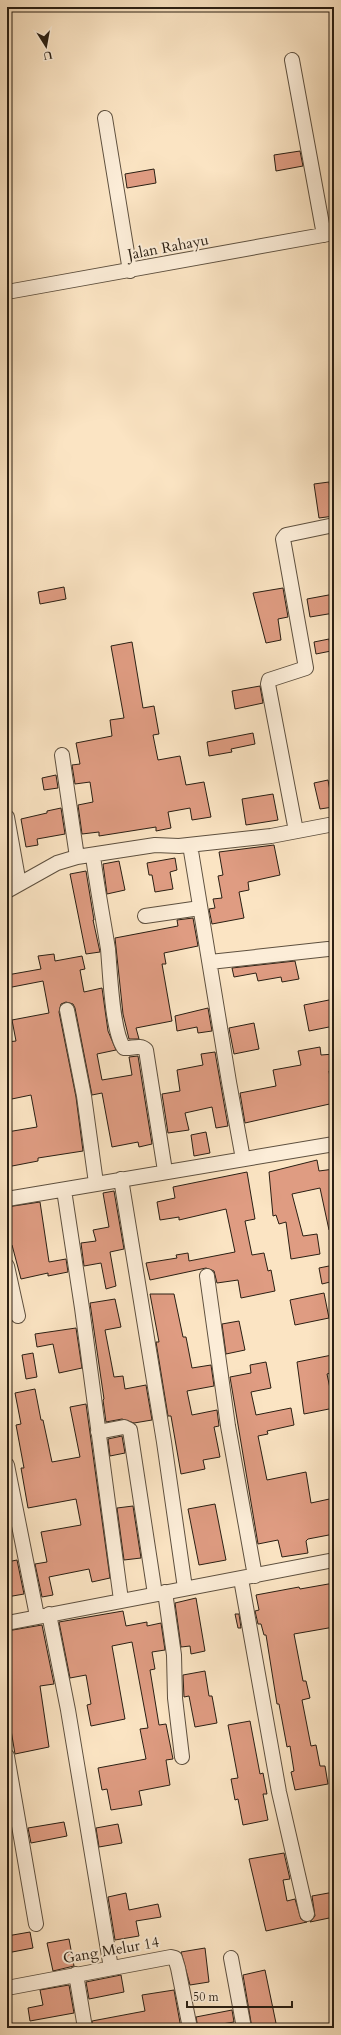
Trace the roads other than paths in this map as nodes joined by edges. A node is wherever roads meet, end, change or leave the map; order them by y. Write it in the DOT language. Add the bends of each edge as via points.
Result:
graph roads {
  1 [pos="292,60"];
  2 [pos="106,118"];
  3 [pos="329,234"];
  4 [pos="130,271"];
  5 [pos="7,292"];
  6 [pos="334,525"];
  7 [pos="62,755"];
  8 [pos="7,817"];
  9 [pos="334,824"];
  10 [pos="296,831"];
  11 [pos="190,845"];
  12 [pos="93,856"];
  13 [pos="78,857"];
  14 [pos="13,887"];
  15 [pos="200,908"];
  16 [pos="145,916"];
  17 [pos="328,949"];
  18 [pos="210,962"];
  19 [pos="67,1010"];
  20 [pos="334,1144"];
  21 [pos="243,1159"];
  22 [pos="165,1171"];
  23 [pos="121,1179"];
  24 [pos="96,1183"];
  25 [pos="64,1190"];
  26 [pos="7,1199"];
  27 [pos="7,1266"];
  28 [pos="207,1276"];
  29 [pos="18,1316"];
  30 [pos="98,1432"];
  31 [pos="7,1465"];
  32 [pos="334,1560"];
  33 [pos="248,1577"];
  34 [pos="185,1588"];
  35 [pos="160,1593"];
  36 [pos="121,1600"];
  37 [pos="43,1615"];
  38 [pos="7,1623"];
  39 [pos="7,1756"];
  40 [pos="182,1757"];
  41 [pos="307,1914"];
  42 [pos="36,1924"];
  43 [pos="231,1958"];
  44 [pos="111,1968"];
  45 [pos="76,1974"];
  46 [pos="7,1988"];
  47 [pos="85,2028"];
  48 [pos="190,2028"];
  49 [pos="244,2028"];
  1 -- 3 [label="street"];
  2 -- 4 [label="street"];
  3 -- 4 [label="street, Jalan Rahayu"];
  4 -- 5 [label="street, Jalan Rahayu"];
  6 -- 10 [label="street" via="286,535 283,540 306,668 269,680 268,684"];
  7 -- 13 [label="street"];
  8 -- 14 [label="street"];
  9 -- 10 [label="street"];
  10 -- 11 [label="street"];
  11 -- 12 [label="street" via="155,845"];
  11 -- 15 [label="street"];
  12 -- 13 [label="street"];
  12 -- 22 [label="street" via="121,1044 124,1048 137,1047 146,1050"];
  13 -- 14 [label="street" via="57,863"];
  15 -- 16 [label="street"];
  15 -- 18 [label="street"];
  17 -- 18 [label="street"];
  18 -- 21 [label="street"];
  19 -- 24 [label="street" via="86,1108"];
  20 -- 21 [label="street"];
  21 -- 22 [label="street"];
  22 -- 23 [label="street"];
  23 -- 24 [label="street"];
  23 -- 34 [label="street"];
  24 -- 25 [label="street"];
  25 -- 26 [label="street"];
  25 -- 30 [label="street"];
  27 -- 29 [label="street"];
  28 -- 33 [label="street"];
  30 -- 35 [label="street" via="124,1427 130,1430"];
  30 -- 36 [label="street"];
  31 -- 37 [label="street"];
  32 -- 33 [label="street"];
  33 -- 34 [label="street"];
  33 -- 41 [label="street" via="279,1792"];
  34 -- 35 [label="street"];
  35 -- 36 [label="street"];
  35 -- 40 [label="street" via="174,1655 175,1698"];
  36 -- 37 [label="street"];
  37 -- 38 [label="street"];
  37 -- 44 [label="street" via="68,1710"];
  39 -- 42 [label="street"];
  43 -- 49 [label="street"];
  44 -- 45 [label="street, Gang Melur 14"];
  44 -- 48 [label="street, Gang Melur 14" via="174,1958"];
  45 -- 46 [label="street, Gang Melur 14"];
  45 -- 47 [label="street"];
}
